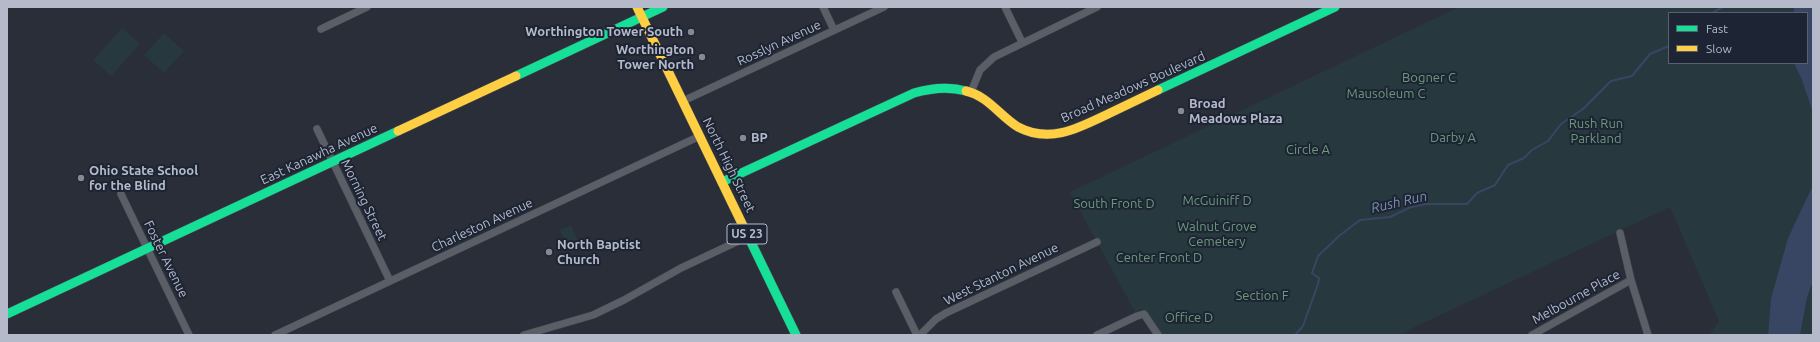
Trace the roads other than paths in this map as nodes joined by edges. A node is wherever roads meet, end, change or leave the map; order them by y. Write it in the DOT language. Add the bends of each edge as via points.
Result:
graph roads {
  1 [pos="367,7"];
  2 [pos="638,7"];
  3 [pos="663,7"];
  4 [pos="823,7"];
  5 [pos="884,7"];
  6 [pos="1005,7"];
  7 [pos="1097,7"];
  8 [pos="1335,7"];
  9 [pos="642,17"];
  10 [pos="321,30"];
  11 [pos="834,30"];
  12 [pos="1022,42"];
  13 [pos="971,92"];
  14 [pos="683,101"];
  15 [pos="317,129"];
  16 [pos="700,136"];
  17 [pos="332,162"];
  18 [pos="722,182"];
  19 [pos="121,194"];
  20 [pos="1620,233"];
  21 [pos="748,236"];
  22 [pos="1097,242"];
  23 [pos="148,248"];
  24 [pos="1631,280"];
  25 [pos="390,281"];
  26 [pos="896,292"];
  27 [pos="7,314"];
  28 [pos="189,335"];
  29 [pos="275,335"];
  30 [pos="524,335"];
  31 [pos="796,335"];
  32 [pos="917,335"];
  33 [pos="920,335"];
  34 [pos="1097,335"];
  35 [pos="1158,335"];
  36 [pos="1532,335"];
  37 [pos="1648,335"];
  1 -- 10 [label="street"];
  2 -- 9 [label="street, North High Street / US 23"];
  3 -- 9 [label="street, East Kanawha Avenue"];
  4 -- 11 [label="street"];
  5 -- 11 [label="street, Rosslyn Avenue"];
  6 -- 12 [label="street"];
  7 -- 12 [label="street"];
  8 -- 13 [label="street, Broad Meadows Boulevard" via="1102,118 1065,133 1046,135 1025,130 1014,125 987,101"];
  9 -- 14 [label="street, North High Street / US 23"];
  9 -- 17 [label="street, East Kanawha Avenue"];
  11 -- 14 [label="street, Rosslyn Avenue"];
  12 -- 13 [label="street" via="986,64 980,70"];
  13 -- 18 [label="street, Broad Meadows Boulevard" via="937,88 911,94"];
  14 -- 16 [label="street, North High Street / US 23"];
  15 -- 17 [label="street, Morning Street"];
  16 -- 18 [label="street, North High Street / US 23"];
  16 -- 25 [label="street, Charleston Avenue"];
  17 -- 23 [label="street, East Kanawha Avenue"];
  17 -- 25 [label="street, Morning Street"];
  18 -- 21 [label="street, North High Street / US 23"];
  19 -- 23 [label="street, Foster Avenue"];
  20 -- 24 [label="street"];
  21 -- 30 [label="street" via="593,315"];
  21 -- 31 [label="street, North High Street / US 23"];
  22 -- 33 [label="street, West Stanton Avenue" via="946,313"];
  23 -- 27 [label="street, East Kanawha Avenue"];
  23 -- 28 [label="street, Foster Avenue"];
  24 -- 36 [label="street, Melbourne Place"];
  24 -- 37 [label="street"];
  25 -- 29 [label="street, Charleston Avenue"];
  26 -- 32 [label="street"];
  34 -- 35 [label="street" via="1141,314 1147,316"];
}
